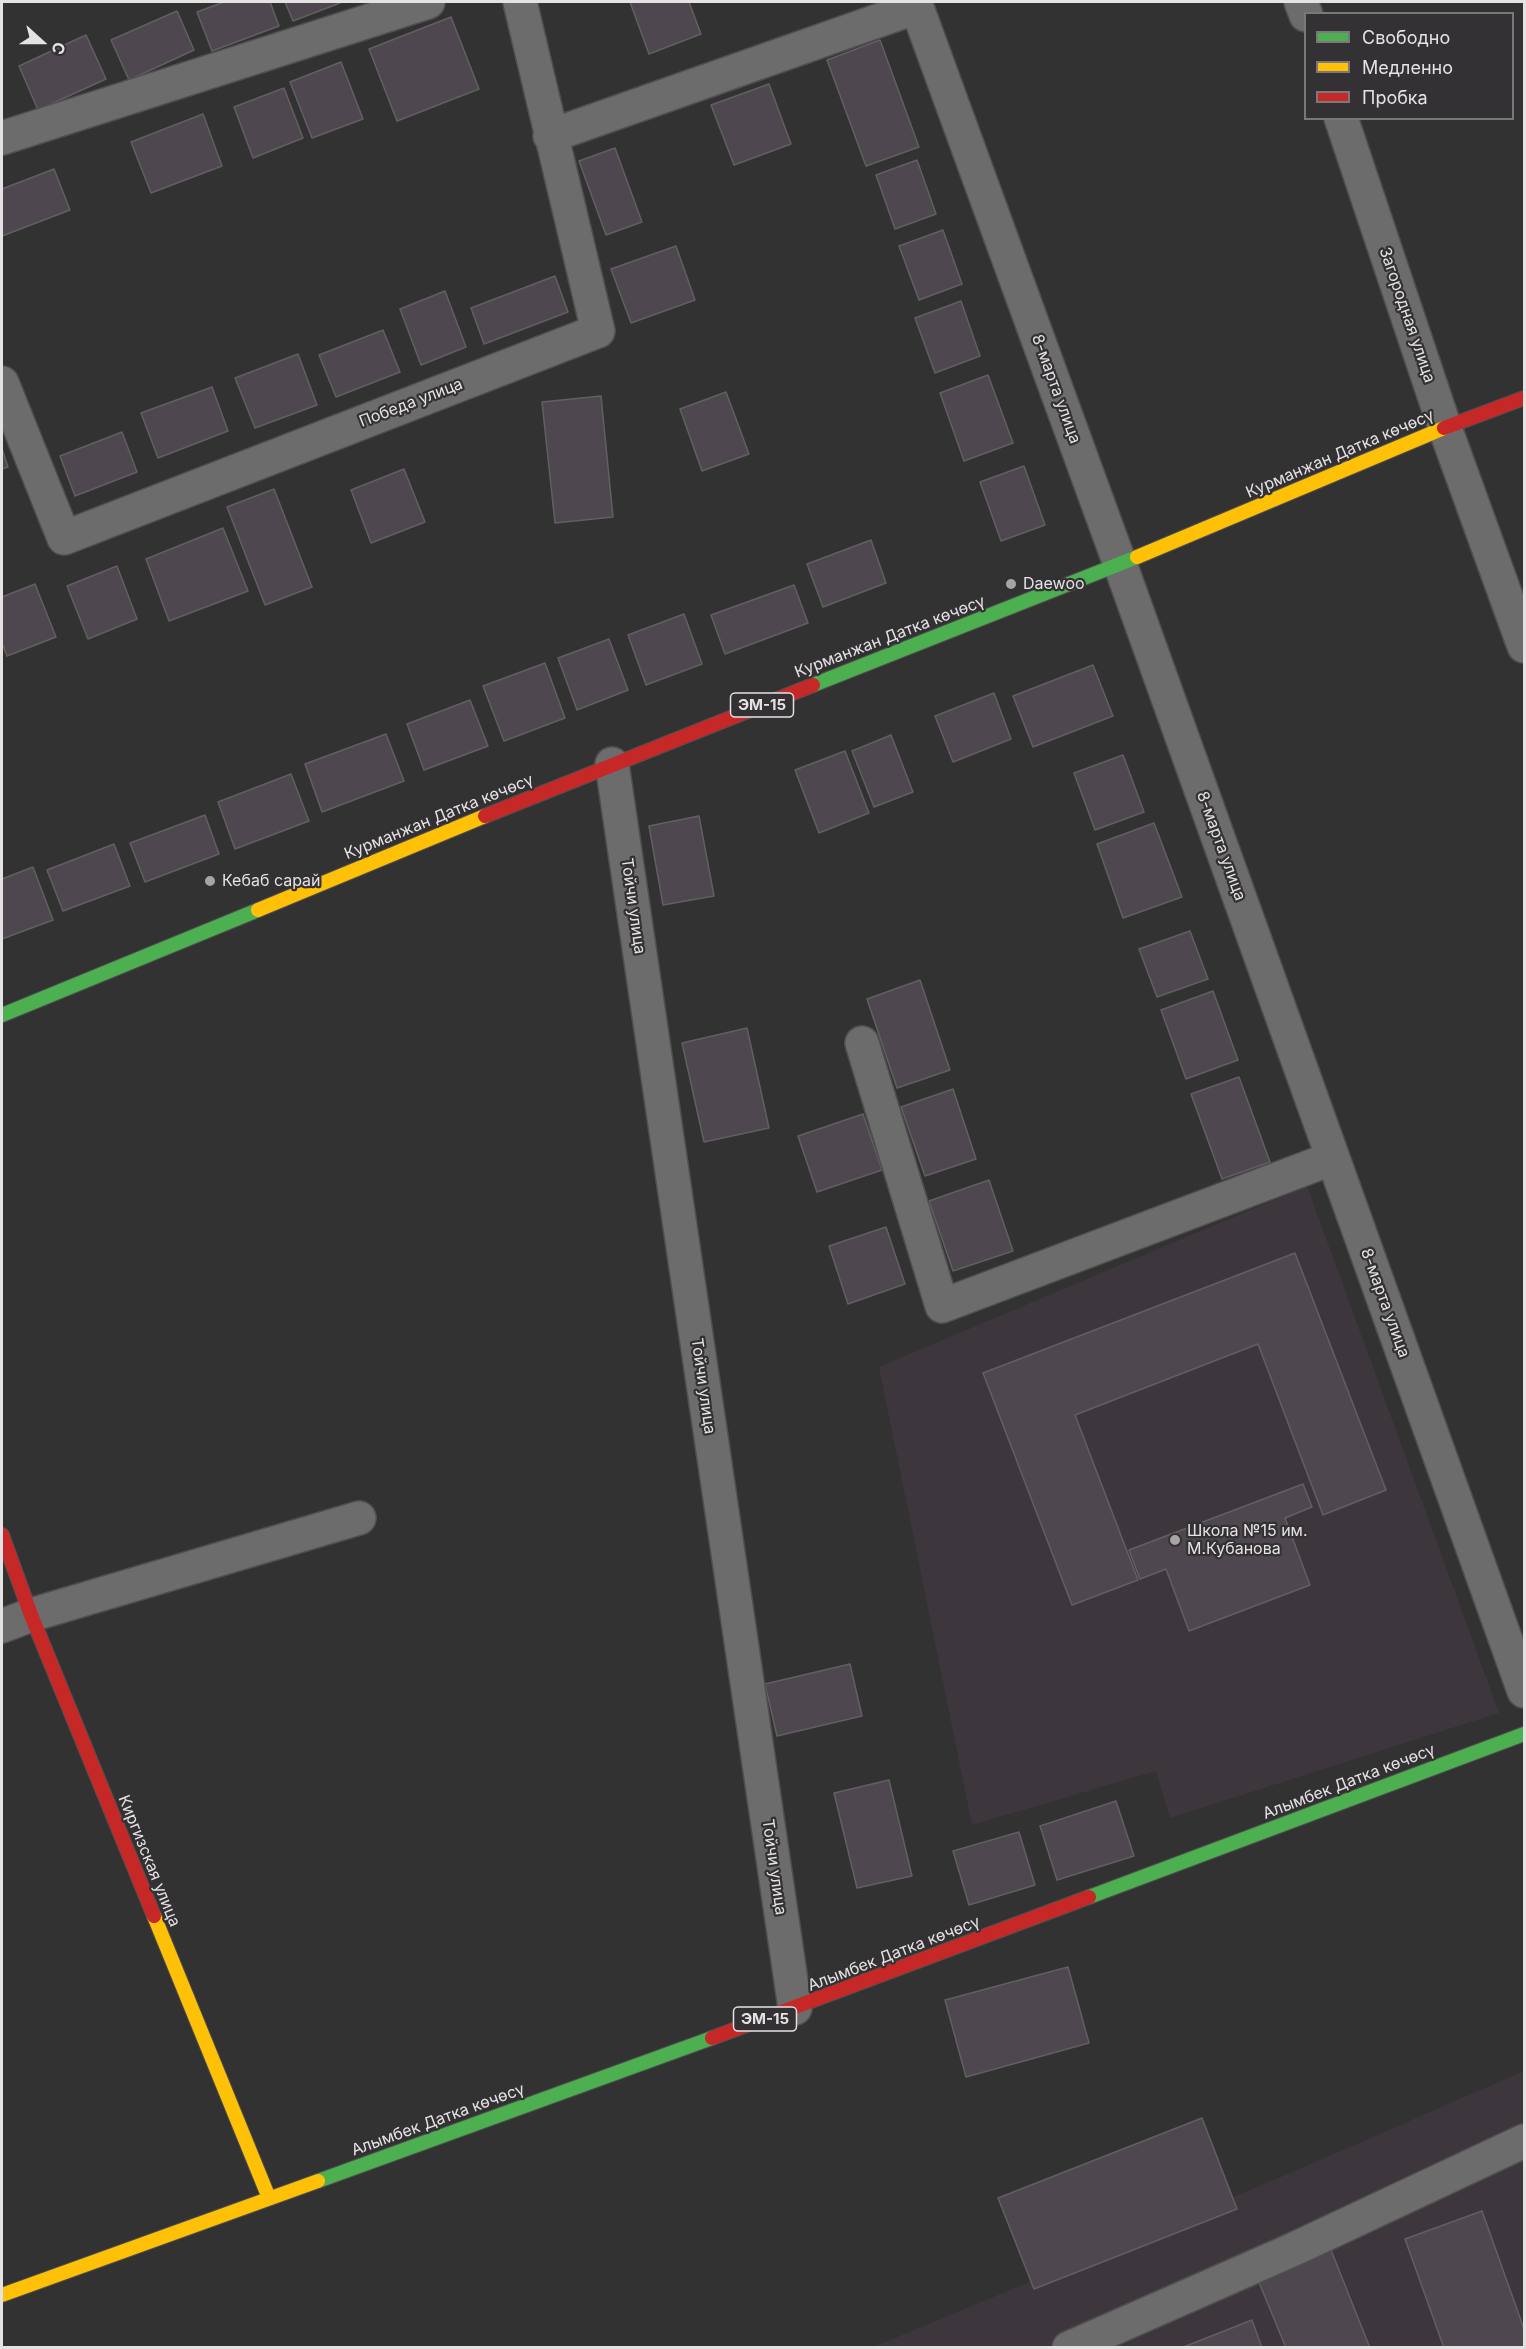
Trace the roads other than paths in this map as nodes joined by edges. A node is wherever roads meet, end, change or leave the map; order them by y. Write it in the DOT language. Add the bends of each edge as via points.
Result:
graph roads {
  1 [pos="428,2"];
  2 [pos="520,2"];
  3 [pos="916,4"];
  4 [pos="1342,120"];
  5 [pos="550,136"];
  6 [pos="2,138"];
  7 [pos="2,383"];
  8 [pos="1524,398"];
  9 [pos="1445,428"];
  10 [pos="1120,564"];
  11 [pos="1524,646"];
  12 [pos="612,764"];
  13 [pos="2,1015"];
  14 [pos="862,1043"];
  15 [pos="1333,1158"];
  16 [pos="359,1518"];
  17 [pos="2,1535"];
  18 [pos="16,1620"];
  19 [pos="1524,1691"];
  20 [pos="1524,1734"];
  21 [pos="795,2008"];
  22 [pos="1524,2141"];
  23 [pos="269,2198"];
  24 [pos="2,2295"];
  25 [pos="1069,2348"];
  1 -- 6 [label="street"];
  2 -- 5 [label="street, Победа улица"];
  3 -- 5 [label="street"];
  3 -- 10 [label="street, 8-марта улица"];
  4 -- 9 [label="street, Загородная улица"];
  5 -- 7 [label="street, Победа улица" via="598,331 64,538"];
  8 -- 9 [label="main road, Курманжан Датка көчөсү / ЭМ-15"];
  9 -- 10 [label="main road, Курманжан Датка көчөсү / ЭМ-15"];
  9 -- 11 [label="street, Загородная улица"];
  10 -- 12 [label="main road, Курманжан Датка көчөсү / ЭМ-15"];
  10 -- 15 [label="street, 8-марта улица"];
  12 -- 13 [label="main road, Курманжан Датка көчөсү / ЭМ-15"];
  12 -- 21 [label="street, Тойчи улица"];
  14 -- 15 [label="street" via="942,1306"];
  15 -- 19 [label="street, 8-марта улица"];
  16 -- 18 [label="street"];
  17 -- 18 [label="main road, Киргизская улица"];
  18 -- 23 [label="main road, Киргизская улица"];
  20 -- 21 [label="main road, Алымбек Датка көчөсү / ЭМ-15"];
  21 -- 23 [label="main road, Алымбек Датка көчөсү / ЭМ-15"];
  22 -- 25 [label="street" via="1303,2245"];
  23 -- 24 [label="main road, Алымбек Датка көчөсү / ЭМ-15"];
}
